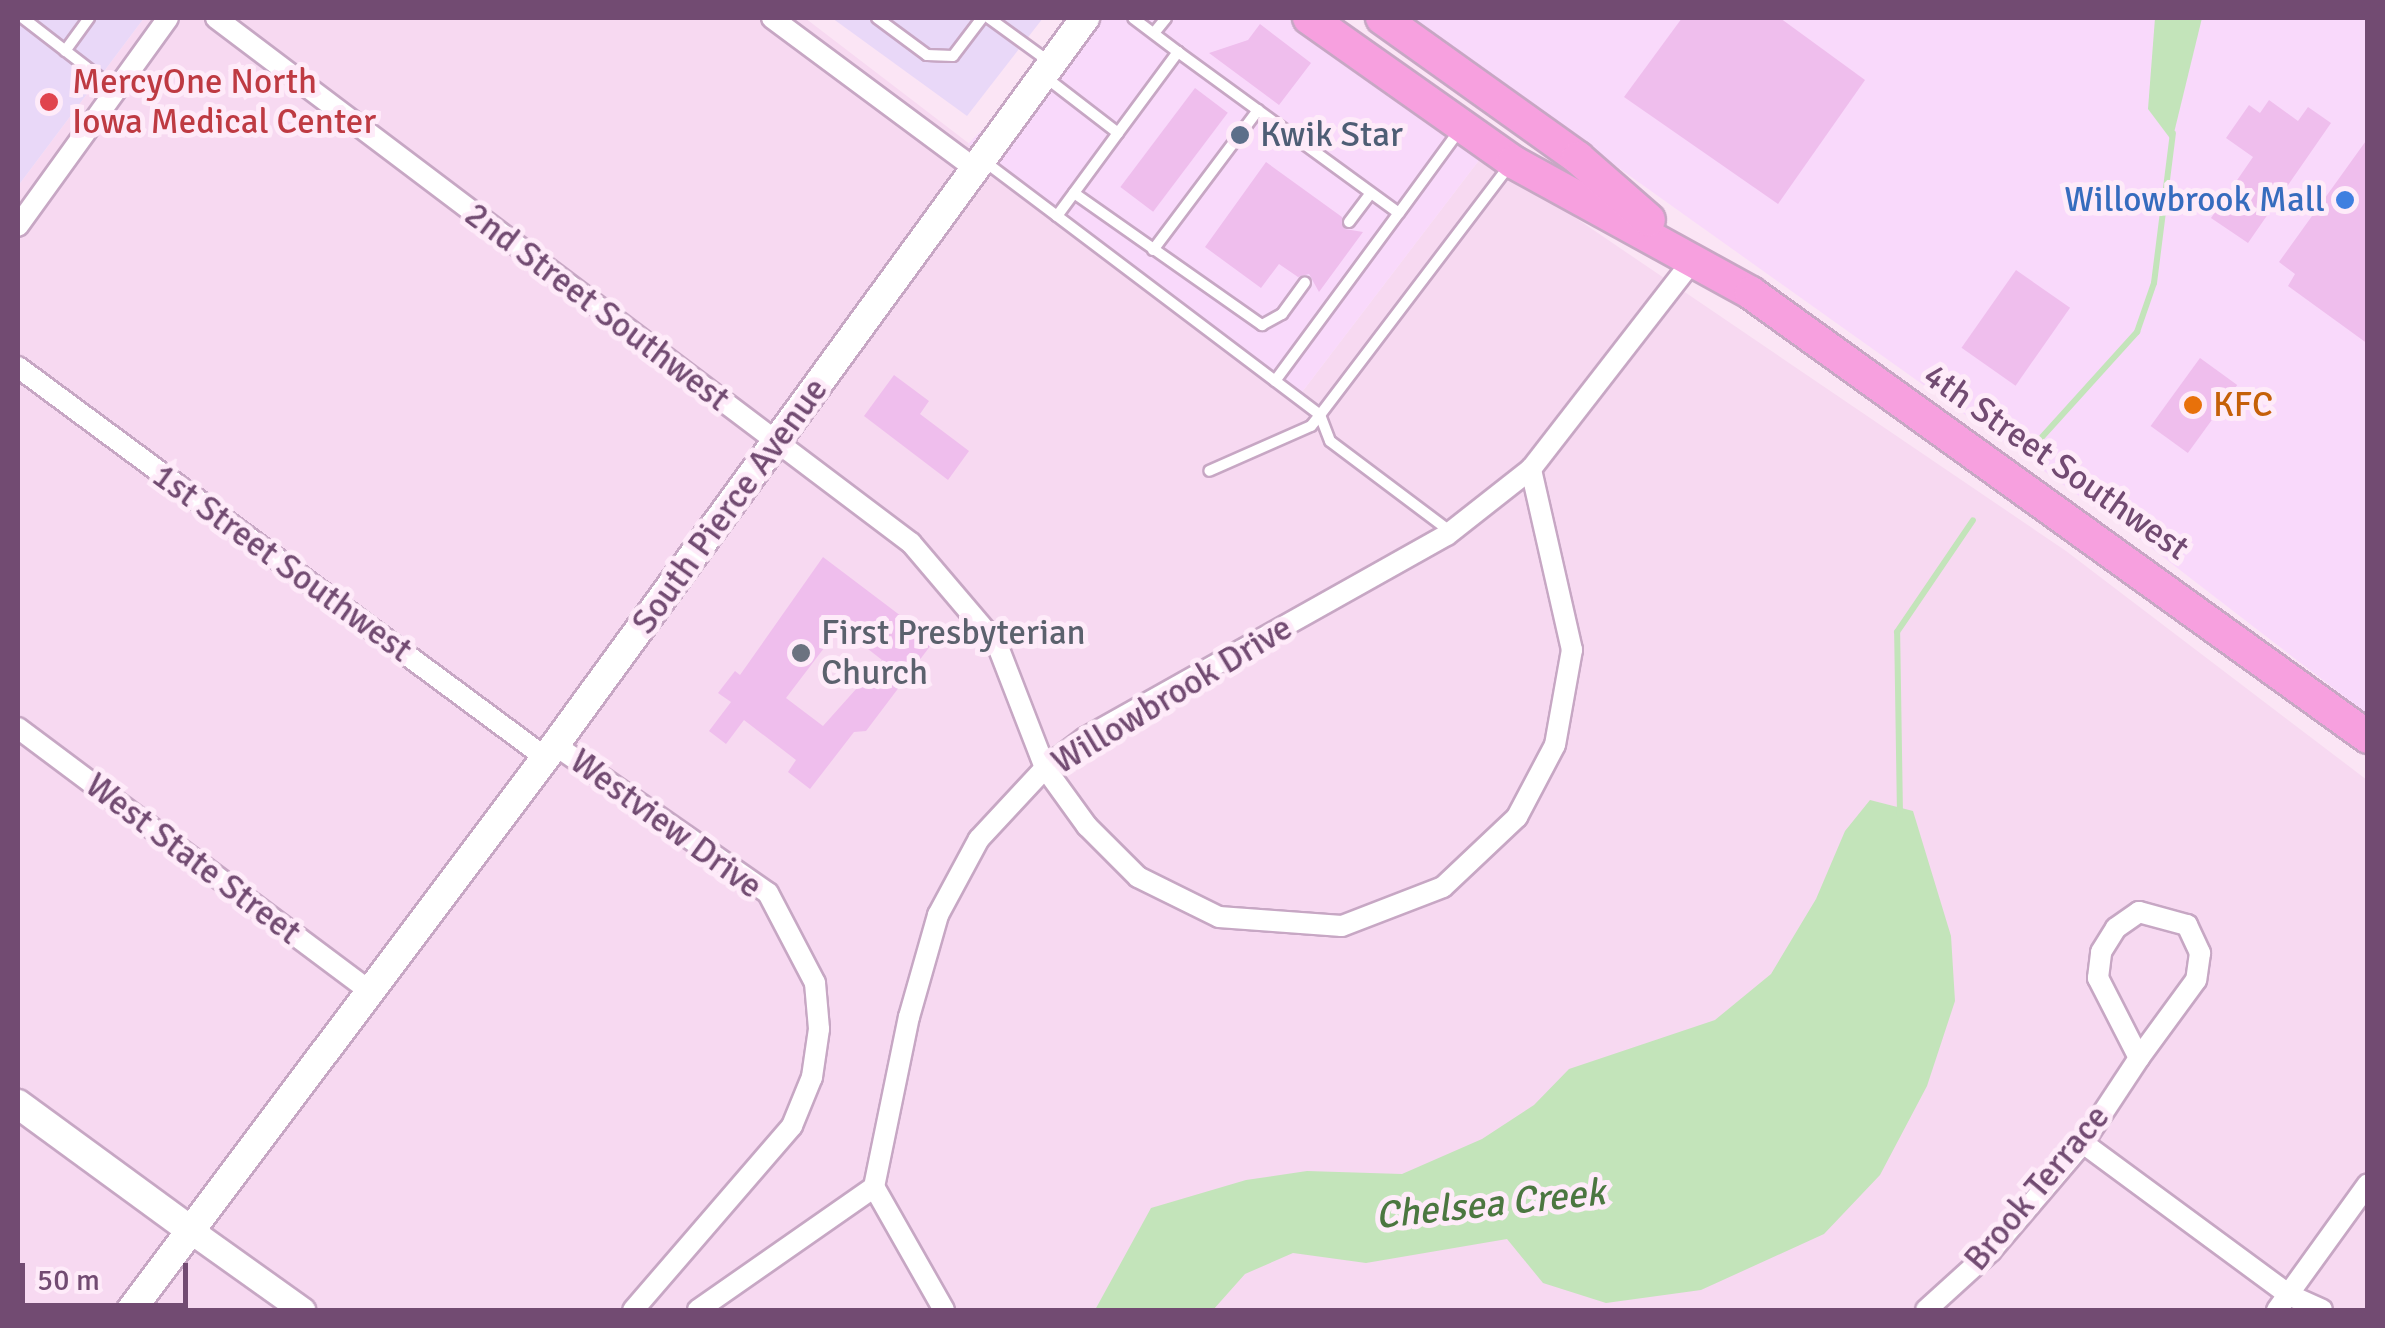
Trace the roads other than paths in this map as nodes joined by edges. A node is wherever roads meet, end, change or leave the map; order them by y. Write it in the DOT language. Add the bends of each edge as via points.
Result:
graph roads {
  1 [pos="23,18"];
  2 [pos="90,18"];
  3 [pos="168,18"];
  4 [pos="216,18"];
  5 [pos="772,18"];
  6 [pos="878,18"];
  7 [pos="986,18"];
  8 [pos="1085,18"];
  9 [pos="1132,18"];
  10 [pos="1166,18"];
  11 [pos="1309,18"];
  12 [pos="1382,18"];
  13 [pos="1154,33"];
  14 [pos="64,51"];
  15 [pos="1178,52"];
  16 [pos="1047,70"];
  17 [pos="116,90"];
  18 [pos="1258,110"];
  19 [pos="1462,127"];
  20 [pos="1118,133"];
  21 [pos="1513,162"];
  22 [pos="978,164"];
  23 [pos="1074,193"];
  24 [pos="1372,193"];
  25 [pos="1399,213"];
  26 [pos="1057,216"];
  27 [pos="1349,222"];
  28 [pos="18,226"];
  29 [pos="1153,250"];
  30 [pos="1694,258"];
  31 [pos="1305,282"];
  32 [pos="18,368"];
  33 [pos="1275,381"];
  34 [pos="1320,415"];
  35 [pos="775,443"];
  36 [pos="1531,469"];
  37 [pos="1210,471"];
  38 [pos="1452,532"];
  39 [pos="18,728"];
  40 [pos="2368,738"];
  41 [pos="550,752"];
  42 [pos="1045,768"];
  43 [pos="368,990"];
  44 [pos="2139,1058"];
  45 [pos="18,1104"];
  46 [pos="2084,1143"];
  47 [pos="2368,1184"];
  48 [pos="874,1187"];
  49 [pos="190,1230"];
  50 [pos="2283,1303"];
  51 [pos="131,1310"];
  52 [pos="302,1310"];
  53 [pos="633,1310"];
  54 [pos="698,1310"];
  55 [pos="944,1310"];
  56 [pos="1926,1310"];
  57 [pos="2322,1310"];
  1 -- 14 [label="lane"];
  2 -- 14 [label="lane"];
  3 -- 17 [label="street"];
  4 -- 35 [label="street, 2nd Street Southwest"];
  5 -- 22 [label="street"];
  6 -- 7 [label="lane" via="928,55 953,56"];
  7 -- 16 [label="lane"];
  8 -- 16 [label="main road, South Pierce Avenue"];
  9 -- 13 [label="lane"];
  10 -- 13 [label="lane"];
  11 -- 19 [label="main road, 4th Street Southwest"];
  12 -- 30 [label="main road, 4th Street Southwest" via="1578,158"];
  13 -- 15 [label="lane"];
  14 -- 17 [label="lane"];
  15 -- 18 [label="lane"];
  15 -- 20 [label="lane"];
  16 -- 20 [label="lane"];
  16 -- 22 [label="main road, South Pierce Avenue"];
  17 -- 28 [label="street"];
  18 -- 24 [label="lane"];
  18 -- 29 [label="lane"];
  19 -- 21 [label="main road, 4th Street Southwest"];
  19 -- 25 [label="lane"];
  20 -- 23 [label="lane"];
  21 -- 30 [label="main road, 4th Street Southwest"];
  21 -- 34 [label="lane"];
  22 -- 26 [label="lane"];
  22 -- 35 [label="main road, South Pierce Avenue"];
  23 -- 26 [label="lane"];
  23 -- 29 [label="lane"];
  24 -- 25 [label="lane"];
  24 -- 27 [label="lane"];
  25 -- 33 [label="lane"];
  26 -- 33 [label="lane"];
  29 -- 31 [label="lane" via="1251,320 1274,322"];
  30 -- 36 [label="street, Willowbrook Drive"];
  30 -- 40 [label="main road, 4th Street Southwest" via="2180,597"];
  32 -- 41 [label="street, 1st Street Southwest"];
  33 -- 34 [label="lane"];
  34 -- 37 [label="lane" via="1312,426"];
  34 -- 38 [label="lane" via="1330,441"];
  35 -- 41 [label="main road, South Pierce Avenue"];
  35 -- 42 [label="street, 2nd Street Southwest" via="911,542 958,591 997,644"];
  36 -- 38 [label="street, Willowbrook Drive"];
  36 -- 42 [label="street, 2nd Street Southwest" via="1572,650 1555,745 1517,817 1444,886 1342,926 1219,917 1138,877 1087,826"];
  38 -- 42 [label="street, Willowbrook Drive" via="1085,738"];
  39 -- 43 [label="street, West State Street"];
  41 -- 43 [label="main road, South Pierce Avenue"];
  41 -- 53 [label="street, Westview Drive" via="768,894 815,984 819,1029 812,1077 792,1126"];
  42 -- 48 [label="street, Willowbrook Drive" via="980,839 938,916 909,1017"];
  43 -- 49 [label="main road, South Pierce Avenue"];
  44 -- 44 [label="street, Brook Terrace" via="2196,980 2200,953 2188,926 2140,912 2108,940 2098,978"];
  44 -- 46 [label="street, Brook Terrace"];
  45 -- 49 [label="main road"];
  46 -- 50 [label="street"];
  46 -- 56 [label="street, Brook Terrace" via="1991,1250"];
  47 -- 50 [label="street"];
  48 -- 54 [label="street"];
  48 -- 55 [label="street"];
  49 -- 51 [label="main road, South Pierce Avenue"];
  49 -- 52 [label="street"];
  50 -- 57 [label="street"];
}
